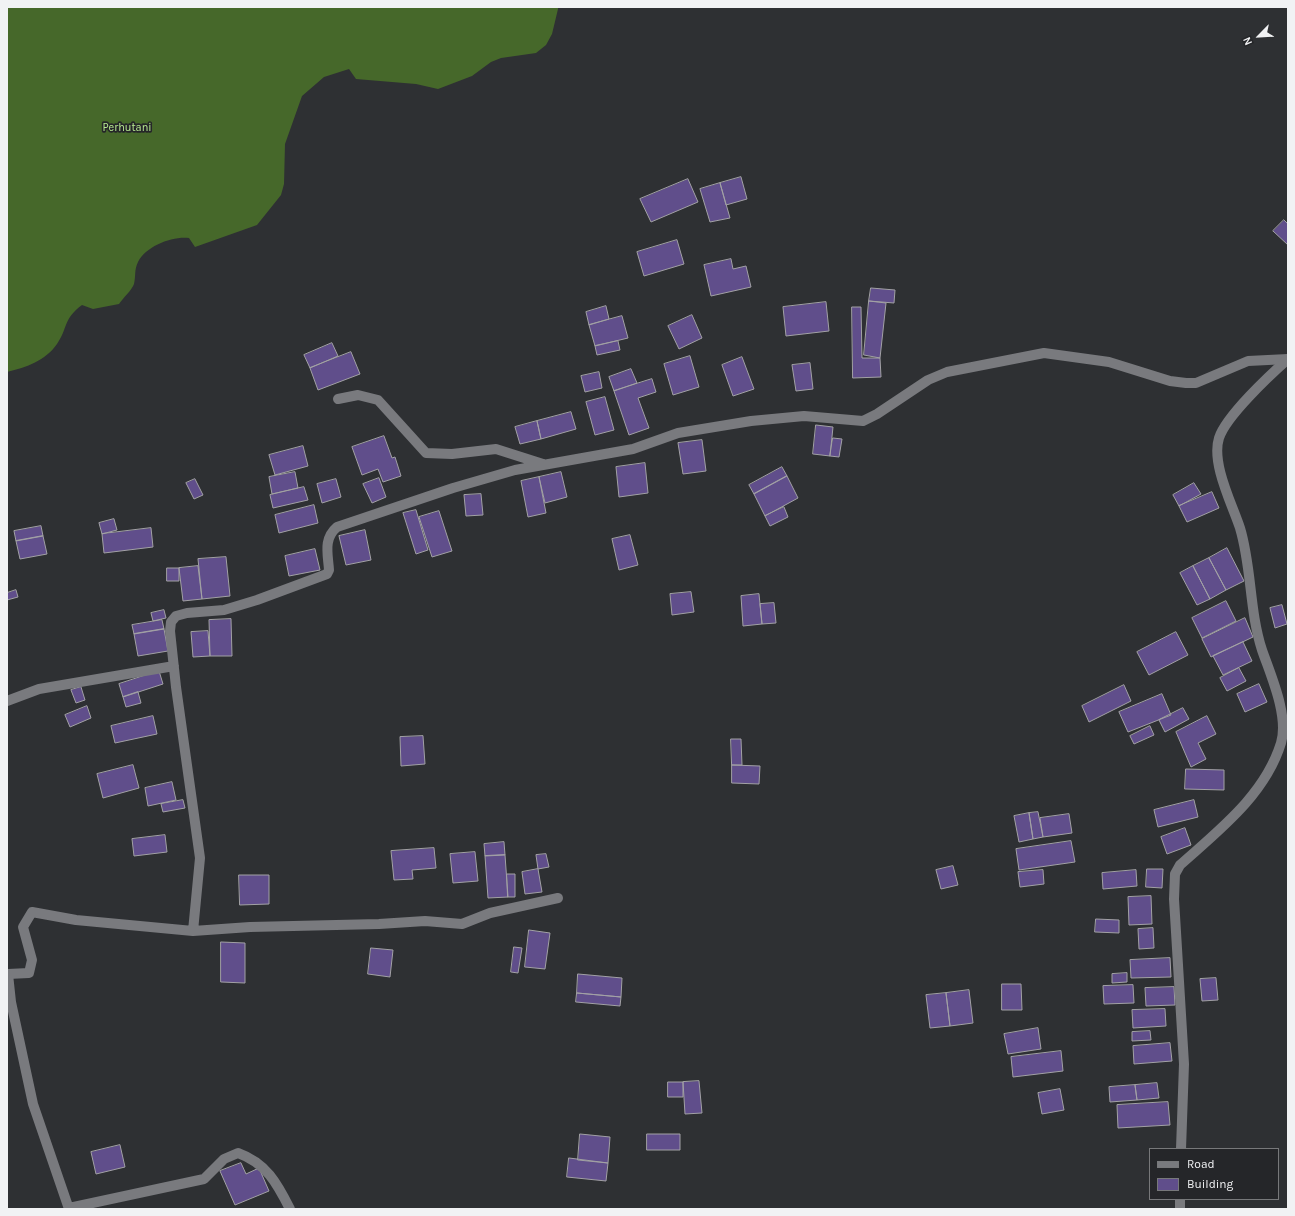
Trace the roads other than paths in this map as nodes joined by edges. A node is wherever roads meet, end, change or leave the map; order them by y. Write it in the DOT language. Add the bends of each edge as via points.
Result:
graph roads {
  1 [pos="1288,359"];
  2 [pos="338,399"];
  3 [pos="543,464"];
  4 [pos="174,666"];
  5 [pos="7,701"];
  6 [pos="558,898"];
  7 [pos="193,932"];
  8 [pos="1180,1148"];
  9 [pos="69,1209"];
  10 [pos="290,1209"];
  1 -- 3 [label="street" via="1248,361 1196,383 1186,383 1170,381 1110,362 1044,353 946,372 928,380 863,421 804,416 751,422 678,434 633,449"];
  1 -- 8 [label="street" via="1235,413 1221,431 1218,440 1218,462 1241,530 1256,632 1280,708 1283,733 1269,771 1255,793 1235,815 1180,865 1175,874 1174,899 1184,1064"];
  2 -- 3 [label="street" via="358,395 378,400 426,453 452,454 496,449"];
  3 -- 4 [label="street" via="454,488 337,527 328,538 327,574 224,610 176,616 171,622 170,631"];
  4 -- 5 [label="street" via="39,690"];
  4 -- 7 [label="street" via="200,858"];
  6 -- 7 [label="street" via="490,913 462,924 425,921"];
  7 -- 9 [label="street" via="76,920 32,912 23,928 32,960 29,973 8,974 11,1002 33,1104"];
  9 -- 10 [label="street" via="204,1178 224,1159 238,1153 252,1158 266,1171"];
}
